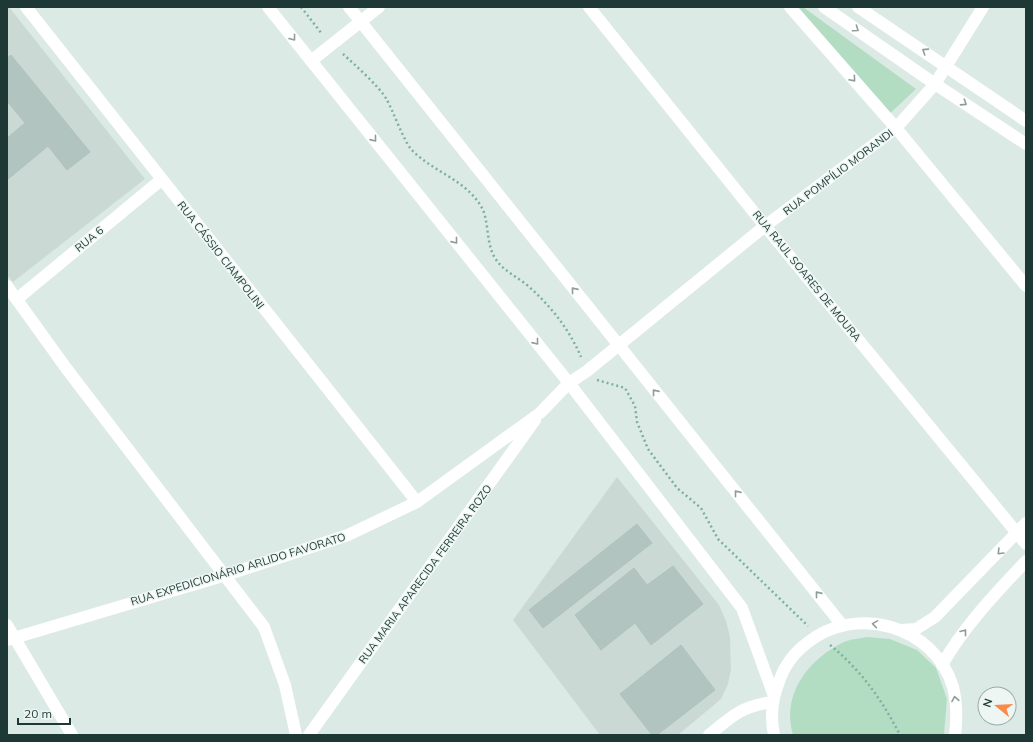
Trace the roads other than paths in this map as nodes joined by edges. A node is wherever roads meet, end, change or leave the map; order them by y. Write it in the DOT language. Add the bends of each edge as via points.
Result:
graph roads {
  1 [pos="26,7"];
  2 [pos="268,7"];
  3 [pos="349,7"];
  4 [pos="379,7"];
  5 [pos="589,7"];
  6 [pos="790,7"];
  7 [pos="824,7"];
  8 [pos="858,7"];
  9 [pos="983,7"];
  10 [pos="360,21"];
  11 [pos="311,61"];
  12 [pos="947,66"];
  13 [pos="935,84"];
  14 [pos="1026,121"];
  15 [pos="896,128"];
  16 [pos="1026,144"];
  17 [pos="161,180"];
  18 [pos="765,226"];
  19 [pos="7,286"];
  20 [pos="1026,286"];
  21 [pos="17,299"];
  22 [pos="619,346"];
  23 [pos="569,383"];
  24 [pos="540,413"];
  25 [pos="417,502"];
  26 [pos="1026,523"];
  27 [pos="1017,533"];
  28 [pos="1026,544"];
  29 [pos="1026,561"];
  30 [pos="226,575"];
  31 [pos="7,625"];
  32 [pos="842,625"];
  33 [pos="901,630"];
  34 [pos="11,639"];
  35 [pos="942,665"];
  36 [pos="773,699"];
  37 [pos="72,735"];
  38 [pos="296,735"];
  39 [pos="309,735"];
  40 [pos="709,735"];
  41 [pos="774,735"];
  42 [pos="955,735"];
  1 -- 17 [label="street, RUA CÁSSIO CIAMPOLINI"];
  2 -- 11 [label="street, one-way"];
  3 -- 10 [label="street"];
  4 -- 10 [label="street"];
  5 -- 18 [label="street, RUA RAUL SOARES DE MOURA"];
  6 -- 15 [label="street, one-way"];
  7 -- 13 [label="street, one-way"];
  12 -- 8 [label="street, one-way"];
  9 -- 12 [label="street, RUA POMPÍLIO MORANDI"];
  10 -- 11 [label="street"];
  22 -- 10 [label="street, one-way"];
  11 -- 23 [label="street, one-way"];
  12 -- 13 [label="street, RUA POMPÍLIO MORANDI"];
  12 -- 14 [label="street"];
  13 -- 15 [label="street, RUA POMPÍLIO MORANDI"];
  13 -- 16 [label="street, one-way"];
  15 -- 18 [label="street, RUA POMPÍLIO MORANDI"];
  15 -- 20 [label="street"];
  17 -- 21 [label="street, RUA 6"];
  17 -- 25 [label="street, RUA CÁSSIO CIAMPOLINI"];
  18 -- 22 [label="street, RUA POMPÍLIO MORANDI"];
  18 -- 27 [label="street, RUA RAUL SOARES DE MOURA"];
  19 -- 21 [label="street"];
  21 -- 30 [label="street" via="70,375"];
  22 -- 23 [label="street, RUA POMPÍLIO MORANDI"];
  32 -- 22 [label="street, one-way"];
  23 -- 24 [label="street, RUA EXPEDICIONÁRIO ARLIDO FAVORATO"];
  23 -- 36 [label="street" via="742,608"];
  24 -- 25 [label="street, RUA EXPEDICIONÁRIO ARLIDO FAVORATO"];
  24 -- 39 [label="street, RUA MARIA APARECIDA FERREIRA ROZO"];
  25 -- 30 [label="street, RUA EXPEDICIONÁRIO ARLIDO FAVORATO" via="348,535"];
  26 -- 27 [label="street"];
  27 -- 28 [label="street, RUA RAUL SOARES DE MOURA"];
  27 -- 33 [label="street, one-way" via="935,617 916,629"];
  35 -- 29 [label="street, one-way" via="963,633"];
  30 -- 34 [label="street, RUA EXPEDICIONÁRIO ARLIDO FAVORATO"];
  30 -- 38 [label="street" via="264,627 285,685"];
  31 -- 34 [label="street"];
  33 -- 32 [label="street, one-way" via="872,622"];
  32 -- 36 [label="street" via="818,635 798,651 782,672"];
  33 -- 35 [label="street" via="924,644"];
  34 -- 37 [label="street"];
  42 -- 35 [label="street, one-way" via="957,710 953,686"];
  36 -- 40 [label="street" via="752,705 737,713"];
  36 -- 41 [label="street"];
}
